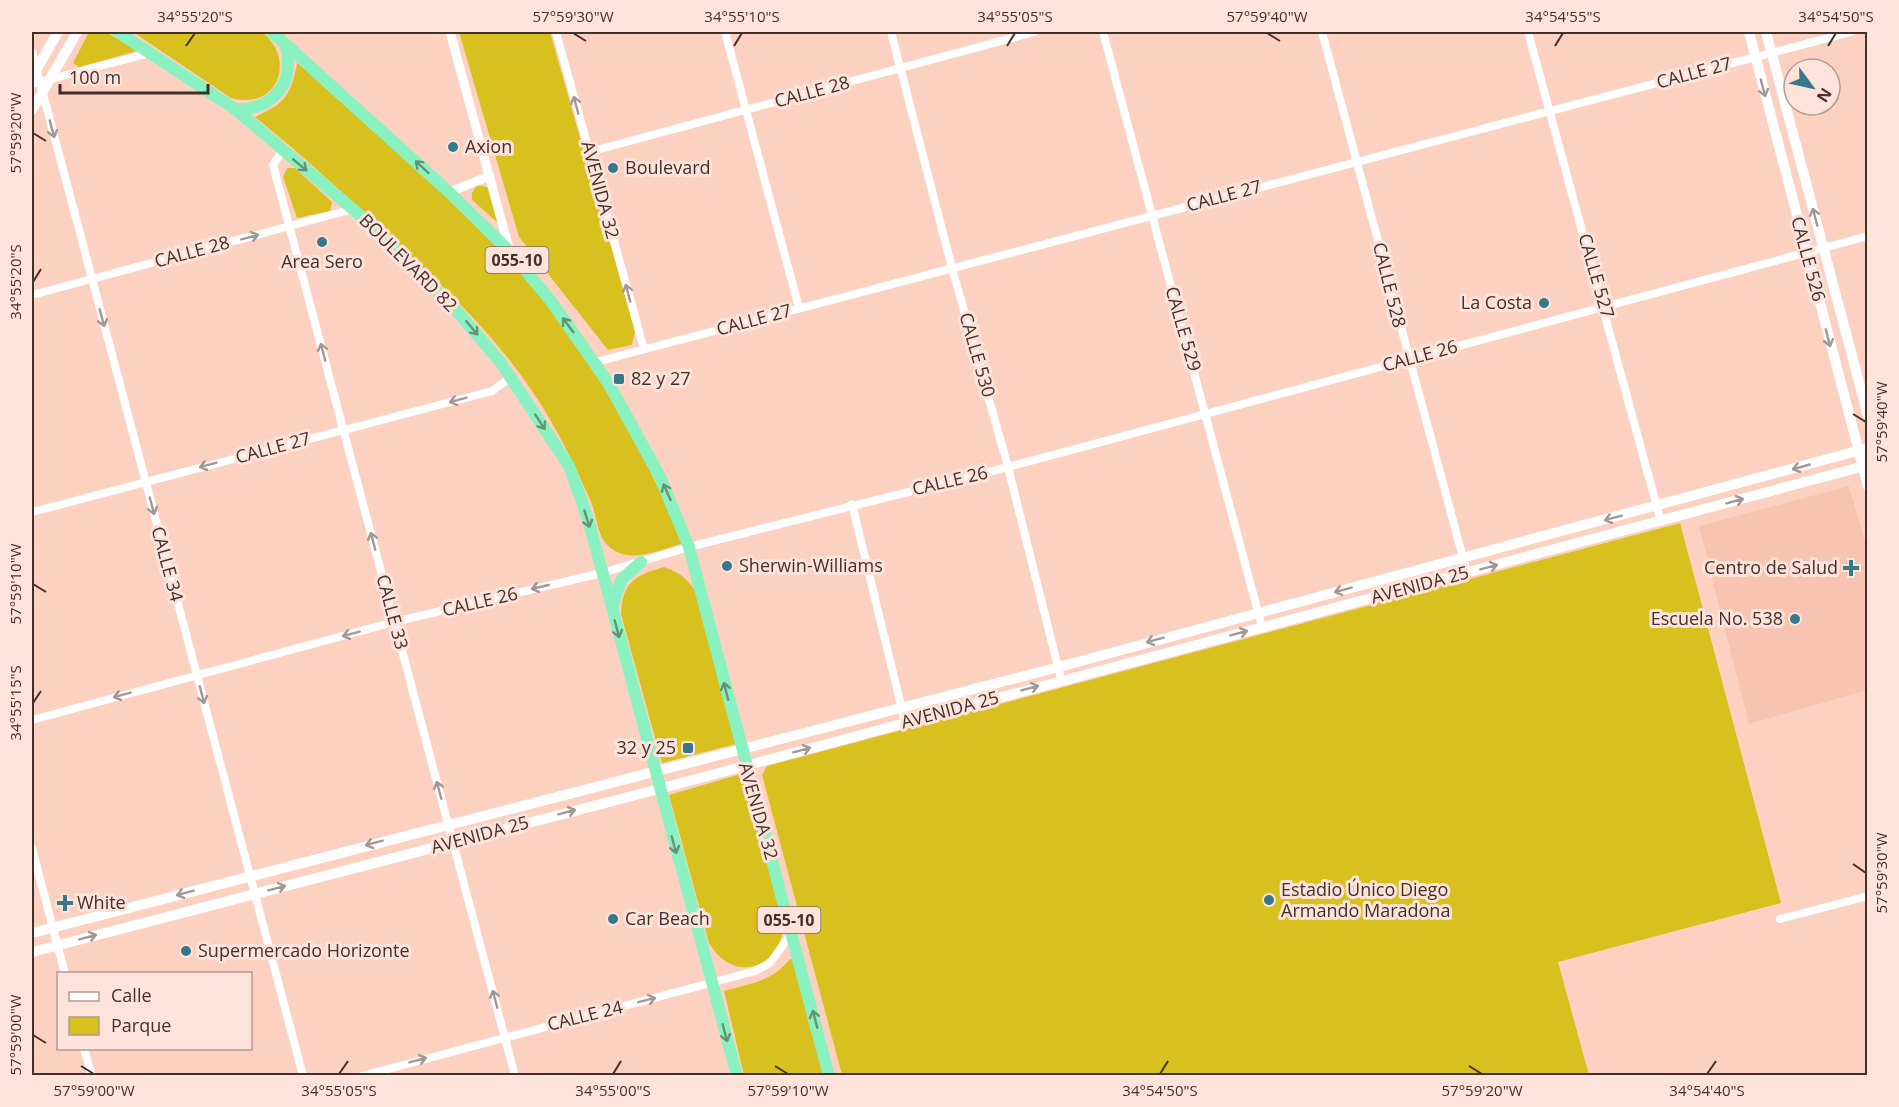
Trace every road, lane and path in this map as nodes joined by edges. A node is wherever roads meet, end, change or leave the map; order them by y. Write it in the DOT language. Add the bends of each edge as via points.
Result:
graph roads {
  1 [pos="58,32"];
  2 [pos="77,32"];
  3 [pos="118,32"];
  4 [pos="272,32"];
  5 [pos="450,32"];
  6 [pos="556,32"];
  7 [pos="725,32"];
  8 [pos="891,32"];
  9 [pos="1034,32"];
  10 [pos="1103,32"];
  11 [pos="1322,32"];
  12 [pos="1528,32"];
  13 [pos="1749,32"];
  14 [pos="1766,32"];
  15 [pos="1851,32"];
  16 [pos="284,42"];
  17 [pos="32,52"];
  18 [pos="151,52"];
  19 [pos="1772,52"];
  20 [pos="1755,57"];
  21 [pos="901,68"];
  22 [pos="38,81"];
  23 [pos="235,109"];
  24 [pos="32,110"];
  25 [pos="747,110"];
  26 [pos="1549,111"];
  27 [pos="283,150"];
  28 [pos="589,152"];
  29 [pos="1357,161"];
  30 [pos="490,176"];
  31 [pos="449,192"];
  32 [pos="353,209"];
  33 [pos="1150,216"];
  34 [pos="290,226"];
  35 [pos="1868,236"];
  36 [pos="1824,248"];
  37 [pos="510,252"];
  38 [pos="1806,253"];
  39 [pos="952,268"];
  40 [pos="92,279"];
  41 [pos="32,295"];
  42 [pos="1605,306"];
  43 [pos="799,308"];
  44 [pos="644,349"];
  45 [pos="1408,359"];
  46 [pos="596,362"];
  47 [pos="511,377"];
  48 [pos="1206,413"];
  49 [pos="1868,416"];
  50 [pos="343,429"];
  51 [pos="1862,449"];
  52 [pos="1865,466"];
  53 [pos="1008,467"];
  54 [pos="145,482"];
  55 [pos="1868,486"];
  56 [pos="852,504"];
  57 [pos="1658,506"];
  58 [pos="32,512"];
  59 [pos="1661,522"];
  60 [pos="689,547"];
  61 [pos="1463,559"];
  62 [pos="641,562"];
  63 [pos="602,573"];
  64 [pos="1467,573"];
  65 [pos="612,607"];
  66 [pos="1258,612"];
  67 [pos="394,622"];
  68 [pos="1262,627"];
  69 [pos="1059,667"];
  70 [pos="196,675"];
  71 [pos="1061,679"];
  72 [pos="903,707"];
  73 [pos="32,720"];
  74 [pos="905,722"];
  75 [pos="741,748"];
  76 [pos="745,765"];
  77 [pos="654,771"];
  78 [pos="659,789"];
  79 [pos="448,824"];
  80 [pos="453,842"];
  81 [pos="32,848"];
  82 [pos="250,876"];
  83 [pos="254,894"];
  84 [pos="1868,896"];
  85 [pos="1780,919"];
  86 [pos="52,927"];
  87 [pos="792,932"];
  88 [pos="32,933"];
  89 [pos="57,945"];
  90 [pos="32,952"];
  91 [pos="64,972"];
  92 [pos="712,984"];
  93 [pos="505,1037"];
  94 [pos="85,1050"];
  95 [pos="92,1076"];
  96 [pos="303,1076"];
  97 [pos="362,1076"];
  98 [pos="515,1076"];
  99 [pos="737,1076"];
  100 [pos="829,1076"];
  1 -- 22 [label="main road"];
  2 -- 22 [label="main road"];
  3 -- 18 [label="highway, BOULEVARD 82"];
  4 -- 16 [label="highway, 055-10"];
  5 -- 30 [label="street"];
  28 -- 6 [label="street, AVENIDA 32, one-way"];
  7 -- 25 [label="street"];
  8 -- 21 [label="street, CALLE 530"];
  9 -- 21 [label="street, CALLE 28"];
  10 -- 33 [label="street, CALLE 529"];
  11 -- 29 [label="street, CALLE 528"];
  12 -- 26 [label="street, CALLE 527"];
  13 -- 20 [label="main road, CALLE 526"];
  14 -- 19 [label="main road, CALLE 526"];
  15 -- 19 [label="street, CALLE 27"];
  16 -- 23 [label="highway" via="289,68 280,92 260,107"];
  31 -- 16 [label="highway, 055-10, one-way"];
  17 -- 22 [label="street, CALLE 34"];
  18 -- 22 [label="street"];
  18 -- 23 [label="highway, BOULEVARD 82"];
  19 -- 20 [label="street, CALLE 27"];
  36 -- 19 [label="main road, CALLE 526, one-way"];
  20 -- 26 [label="street, CALLE 27"];
  20 -- 38 [label="main road, CALLE 526, one-way"];
  21 -- 25 [label="street, CALLE 28"];
  21 -- 39 [label="street, CALLE 530"];
  22 -- 24 [label="main road"];
  22 -- 40 [label="street, CALLE 34, one-way"];
  23 -- 27 [label="highway, BOULEVARD 82"];
  25 -- 28 [label="street, CALLE 28"];
  25 -- 43 [label="street"];
  26 -- 29 [label="street, CALLE 27"];
  26 -- 42 [label="street, CALLE 527"];
  27 -- 32 [label="highway, BOULEVARD 82, one-way"];
  27 -- 34 [label="street, CALLE 33" via="273,165"];
  44 -- 28 [label="street, AVENIDA 32, one-way"];
  29 -- 33 [label="street, CALLE 27"];
  29 -- 45 [label="street, CALLE 528"];
  30 -- 31 [label="street"];
  30 -- 37 [label="street"];
  31 -- 37 [label="highway, 055-10"];
  32 -- 34 [label="street, CALLE 28"];
  32 -- 47 [label="highway, BOULEVARD 82, one-way" via="456,310"];
  33 -- 39 [label="street, CALLE 27"];
  33 -- 48 [label="street, CALLE 529"];
  40 -- 34 [label="street, CALLE 28, one-way"];
  50 -- 34 [label="street, CALLE 33, one-way"];
  35 -- 36 [label="street, CALLE 26"];
  36 -- 38 [label="street, CALLE 26"];
  36 -- 49 [label="main road, CALLE 526"];
  46 -- 37 [label="highway, 055-10, one-way"];
  38 -- 42 [label="street, CALLE 26"];
  38 -- 51 [label="main road, CALLE 526, one-way"];
  39 -- 43 [label="street, CALLE 27"];
  39 -- 53 [label="street, CALLE 530"];
  40 -- 41 [label="street, CALLE 28"];
  40 -- 54 [label="street, CALLE 34, one-way"];
  42 -- 45 [label="street, CALLE 26"];
  42 -- 57 [label="street, CALLE 527"];
  43 -- 44 [label="street, CALLE 27"];
  44 -- 46 [label="street, CALLE 27"];
  45 -- 48 [label="street, CALLE 26"];
  45 -- 61 [label="street, CALLE 528"];
  60 -- 46 [label="highway, 055-10, one-way" via="660,477"];
  47 -- 50 [label="street, CALLE 27, one-way" via="492,391"];
  47 -- 63 [label="highway, BOULEVARD 82, one-way" via="568,466"];
  48 -- 53 [label="street, CALLE 26"];
  48 -- 66 [label="street, CALLE 529"];
  50 -- 54 [label="street, CALLE 27, one-way"];
  67 -- 50 [label="street, CALLE 33, one-way"];
  51 -- 52 [label="main road, CALLE 526"];
  51 -- 57 [label="main road, AVENIDA 25, one-way"];
  52 -- 55 [label="main road, CALLE 526"];
  59 -- 52 [label="main road, AVENIDA 25, one-way"];
  53 -- 56 [label="street, CALLE 26"];
  53 -- 69 [label="street, CALLE 530"];
  54 -- 58 [label="street, CALLE 27"];
  54 -- 70 [label="street, CALLE 34, one-way"];
  56 -- 60 [label="street, CALLE 26"];
  56 -- 72 [label="street"];
  57 -- 59 [label="street, CALLE 527"];
  57 -- 61 [label="main road, AVENIDA 25, one-way"];
  64 -- 59 [label="main road, AVENIDA 25, one-way"];
  60 -- 62 [label="street, CALLE 26"];
  75 -- 60 [label="highway, AVENIDA 32 / 055-10, one-way"];
  61 -- 64 [label="street, CALLE 528"];
  61 -- 66 [label="main road, AVENIDA 25, one-way"];
  62 -- 63 [label="street, CALLE 26"];
  62 -- 65 [label="highway" via="621,580"];
  63 -- 65 [label="highway"];
  63 -- 67 [label="street, CALLE 26, one-way"];
  64 -- 68 [label="main road, AVENIDA 25"];
  65 -- 77 [label="highway, one-way"];
  66 -- 68 [label="street, CALLE 529"];
  66 -- 69 [label="main road, AVENIDA 25, one-way"];
  67 -- 70 [label="street, CALLE 26, one-way"];
  79 -- 67 [label="street, CALLE 33, one-way"];
  71 -- 68 [label="main road, AVENIDA 25, one-way"];
  69 -- 71 [label="street, CALLE 530"];
  69 -- 72 [label="main road, AVENIDA 25"];
  70 -- 73 [label="street, CALLE 26, one-way"];
  70 -- 82 [label="street, CALLE 34, one-way"];
  74 -- 71 [label="main road, AVENIDA 25, one-way"];
  72 -- 74 [label="street"];
  72 -- 75 [label="main road, AVENIDA 25"];
  76 -- 74 [label="main road, AVENIDA 25, one-way"];
  75 -- 76 [label="highway, AVENIDA 32 / 055-10"];
  75 -- 77 [label="main road, AVENIDA 25"];
  76 -- 78 [label="main road, AVENIDA 25"];
  76 -- 87 [label="highway, AVENIDA 32 / 055-10"];
  77 -- 78 [label="highway"];
  77 -- 79 [label="main road, AVENIDA 25"];
  80 -- 78 [label="main road, AVENIDA 25, one-way"];
  78 -- 92 [label="highway, one-way"];
  79 -- 80 [label="street, CALLE 33"];
  79 -- 82 [label="main road, AVENIDA 25, one-way"];
  83 -- 80 [label="main road, AVENIDA 25, one-way"];
  93 -- 80 [label="street, CALLE 33, one-way"];
  81 -- 86 [label="street"];
  82 -- 83 [label="street, CALLE 34"];
  82 -- 86 [label="main road, AVENIDA 25, one-way"];
  89 -- 83 [label="main road, AVENIDA 25, one-way"];
  83 -- 96 [label="street, CALLE 34"];
  84 -- 85 [label="street"];
  86 -- 88 [label="main road, AVENIDA 25"];
  86 -- 89 [label="street"];
  87 -- 92 [label="street, CALLE 24" via="770,963"];
  100 -- 87 [label="highway, AVENIDA 32 / 055-10, one-way"];
  89 -- 90 [label="main road, AVENIDA 25"];
  89 -- 91 [label="street"];
  93 -- 92 [label="street, CALLE 24, one-way"];
  92 -- 99 [label="highway, one-way"];
  97 -- 93 [label="street, CALLE 24, one-way"];
  93 -- 98 [label="street, CALLE 33"];
  94 -- 95 [label="street"];
}
